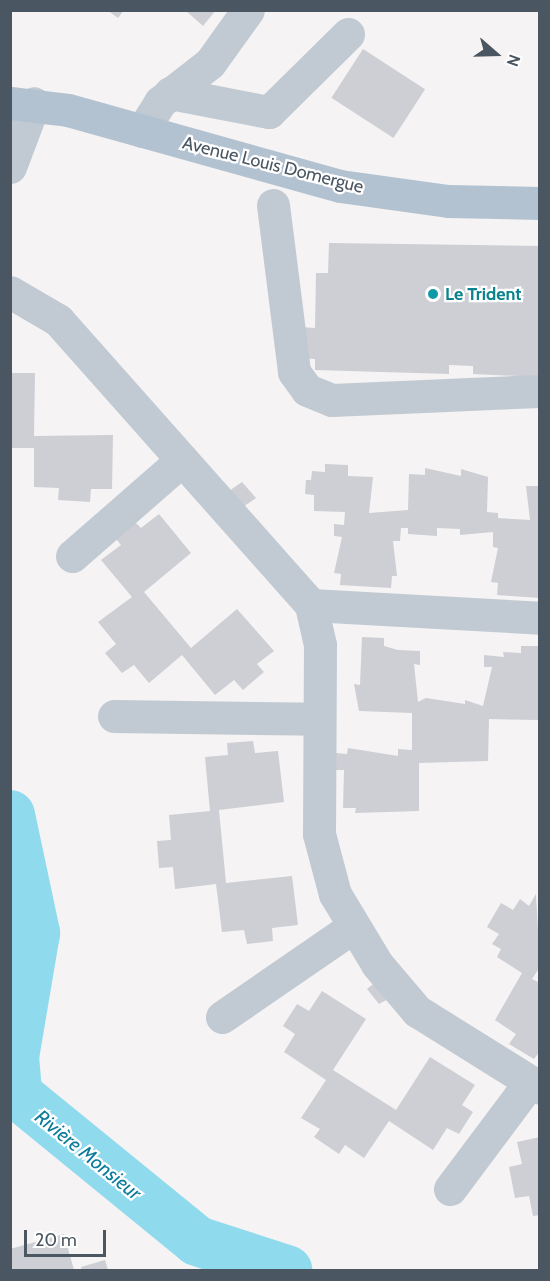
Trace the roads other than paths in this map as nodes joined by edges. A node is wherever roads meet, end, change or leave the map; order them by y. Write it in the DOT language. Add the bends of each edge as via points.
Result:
graph roads {
  1 [pos="248,10"];
  2 [pos="348,34"];
  3 [pos="170,93"];
  4 [pos="22,103"];
  5 [pos="142,131"];
  6 [pos="10,167"];
  7 [pos="540,203"];
  8 [pos="273,205"];
  9 [pos="10,292"];
  10 [pos="540,391"];
  11 [pos="182,460"];
  12 [pos="72,556"];
  13 [pos="311,605"];
  14 [pos="540,618"];
  15 [pos="114,716"];
  16 [pos="320,719"];
  17 [pos="353,927"];
  18 [pos="222,1017"];
  19 [pos="535,1085"];
  20 [pos="450,1189"];
  1 -- 3 [label="street" via="210,63"];
  2 -- 3 [label="street" via="269,112"];
  3 -- 5 [label="street"];
  4 -- 5 [label="main road, Avenue Louis Domergue"];
  4 -- 6 [label="street"];
  5 -- 7 [label="main road, Avenue Louis Domergue" via="340,186 448,201"];
  8 -- 10 [label="street" via="294,372 307,390 332,400"];
  9 -- 11 [label="street" via="58,320"];
  11 -- 12 [label="street"];
  11 -- 13 [label="street"];
  13 -- 14 [label="street"];
  13 -- 16 [label="street" via="320,645"];
  15 -- 16 [label="street"];
  16 -- 17 [label="street" via="319,834 335,894"];
  17 -- 18 [label="street"];
  17 -- 19 [label="street" via="417,1011"];
  19 -- 20 [label="street"];
}
